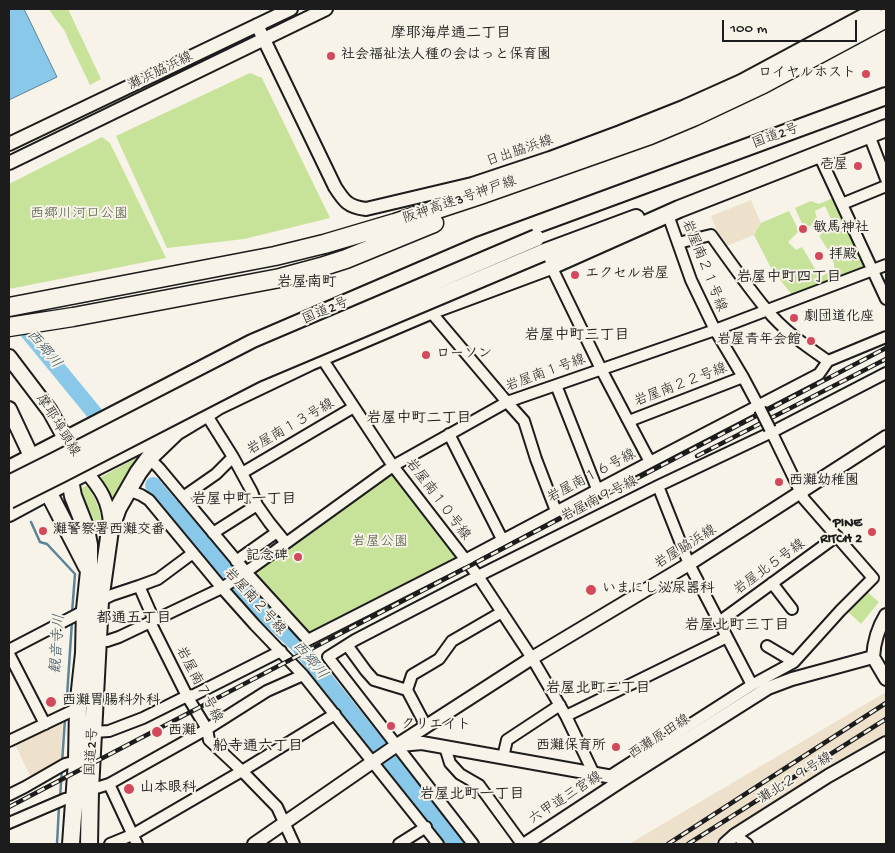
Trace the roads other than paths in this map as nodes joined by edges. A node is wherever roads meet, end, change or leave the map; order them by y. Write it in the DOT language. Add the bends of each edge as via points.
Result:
graph roads {
  1 [pos="291,9"];
  2 [pos="326,9"];
  3 [pos="875,9"];
  4 [pos="886,18"];
  5 [pos="257,25"];
  6 [pos="886,32"];
  7 [pos="264,39"];
  8 [pos="886,96"];
  9 [pos="886,128"];
  10 [pos="869,135"];
  11 [pos="9,144"];
  12 [pos="819,155"];
  13 [pos="9,164"];
  14 [pos="666,177"];
  15 [pos="886,179"];
  16 [pos="886,186"];
  17 [pos="842,204"];
  18 [pos="674,212"];
  19 [pos="437,215"];
  20 [pos="678,243"];
  21 [pos="543,252"];
  22 [pos="886,265"];
  23 [pos="874,270"];
  24 [pos="886,299"];
  25 [pos="11,300"];
  26 [pos="767,310"];
  27 [pos="430,311"];
  28 [pos="9,318"];
  29 [pos="295,325"];
  30 [pos="9,327"];
  31 [pos="715,330"];
  32 [pos="886,337"];
  33 [pos="9,357"];
  34 [pos="316,360"];
  35 [pos="828,361"];
  36 [pos="601,369"];
  37 [pos="886,373"];
  38 [pos="743,377"];
  39 [pos="556,385"];
  40 [pos="507,402"];
  41 [pos="354,407"];
  42 [pos="760,408"];
  43 [pos="9,409"];
  44 [pos="212,410"];
  45 [pos="628,421"];
  46 [pos="771,431"];
  47 [pos="448,434"];
  48 [pos="886,437"];
  49 [pos="69,447"];
  50 [pos="233,457"];
  51 [pos="32,458"];
  52 [pos="149,458"];
  53 [pos="650,462"];
  54 [pos="393,466"];
  55 [pos="9,469"];
  56 [pos="62,472"];
  57 [pos="86,472"];
  58 [pos="242,473"];
  59 [pos="9,484"];
  60 [pos="658,486"];
  61 [pos="128,490"];
  62 [pos="597,490"];
  63 [pos="48,492"];
  64 [pos="801,492"];
  65 [pos="183,497"];
  66 [pos="9,500"];
  67 [pos="257,505"];
  68 [pos="556,511"];
  69 [pos="9,513"];
  70 [pos="110,530"];
  71 [pos="277,532"];
  72 [pos="213,533"];
  73 [pos="837,536"];
  74 [pos="502,540"];
  75 [pos="286,543"];
  76 [pos="193,553"];
  77 [pos="236,560"];
  78 [pos="465,560"];
  79 [pos="689,564"];
  80 [pos="89,571"];
  81 [pos="246,572"];
  82 [pos="478,576"];
  83 [pos="772,583"];
  84 [pos="139,586"];
  85 [pos="222,588"];
  86 [pos="100,600"];
  87 [pos="792,609"];
  88 [pos="502,612"];
  89 [pos="78,615"];
  90 [pos="886,615"];
  91 [pos="152,621"];
  92 [pos="719,622"];
  93 [pos="94,636"];
  94 [pos="727,637"];
  95 [pos="347,645"];
  96 [pos="767,646"];
  97 [pos="281,651"];
  98 [pos="9,652"];
  99 [pos="873,657"];
  100 [pos="532,658"];
  101 [pos="794,662"];
  102 [pos="303,675"];
  103 [pos="886,679"];
  104 [pos="752,685"];
  105 [pos="407,690"];
  106 [pos="186,696"];
  107 [pos="560,705"];
  108 [pos="75,710"];
  109 [pos="335,714"];
  110 [pos="566,716"];
  111 [pos="45,724"];
  112 [pos="426,726"];
  113 [pos="207,729"];
  114 [pos="94,732"];
  115 [pos="9,742"];
  116 [pos="886,743"];
  117 [pos="397,745"];
  118 [pos="445,747"];
  119 [pos="503,758"];
  120 [pos="373,762"];
  121 [pos="66,764"];
  122 [pos="242,771"];
  123 [pos="594,774"];
  124 [pos="610,776"];
  125 [pos="624,779"];
  126 [pos="109,784"];
  127 [pos="90,790"];
  128 [pos="9,795"];
  129 [pos="69,798"];
  130 [pos="9,823"];
  131 [pos="284,824"];
  132 [pos="426,828"];
  133 [pos="735,834"];
  134 [pos="135,840"];
  135 [pos="70,844"];
  136 [pos="89,844"];
  137 [pos="110,844"];
  138 [pos="254,844"];
  139 [pos="294,844"];
  140 [pos="399,844"];
  141 [pos="438,844"];
  142 [pos="473,844"];
  143 [pos="523,844"];
  144 [pos="725,844"];
  145 [pos="747,844"];
  1 -- 5 [label="street, 灘浜脇浜線"];
  2 -- 7 [label="street, 灘浜脇浜線"];
  3 -- 7 [label="street, 日出脇浜線" via="741,81 683,107 472,184 366,209 354,207 344,200 335,187"];
  4 -- 19 [label="highway, 阪神高速3号神戸線" via="763,84 692,117"];
  5 -- 7 [label="street, 日出脇浜線"];
  5 -- 11 [label="street, 灘浜脇浜線"];
  6 -- 19 [label="highway, 阪神高速3号神戸線" via="781,88 673,138 496,202"];
  7 -- 13 [label="street, 灘浜脇浜線"];
  8 -- 14 [label="highway, 国道2号"];
  9 -- 10 [label="highway, 国道2号"];
  10 -- 12 [label="highway, 国道2号"];
  10 -- 15 [label="street"];
  12 -- 17 [label="street"];
  12 -- 18 [label="highway, 国道2号"];
  14 -- 21 [label="highway, 国道2号" via="614,205"];
  14 -- 29 [label="highway, 国道2号" via="478,246"];
  16 -- 17 [label="street"];
  17 -- 23 [label="street"];
  18 -- 20 [label="street, 岩屋南２１号線"];
  18 -- 21 [label="highway, 国道2号" via="639,216"];
  19 -- 25 [label="highway" via="368,224 291,245"];
  19 -- 25 [label="highway, 阪神高速3号神戸線" via="275,256"];
  19 -- 28 [label="highway, 阪神高速3号神戸線" via="364,244 288,264"];
  19 -- 30 [label="highway" via="346,259 280,278"];
  20 -- 26 [label="street" via="711,235"];
  20 -- 31 [label="street, 岩屋南２１号線" via="691,280"];
  21 -- 27 [label="highway, 国道2号"];
  21 -- 36 [label="street"];
  21 -- 56 [label="highway, 国道2号, bridge" via="261,355"];
  22 -- 23 [label="street, 岩屋南１号線"];
  23 -- 24 [label="street"];
  23 -- 26 [label="street, 岩屋南１号線"];
  26 -- 31 [label="street, 岩屋南１号線"];
  26 -- 35 [label="street" via="790,333"];
  27 -- 34 [label="highway, 国道2号"];
  27 -- 40 [label="street"];
  29 -- 34 [label="highway"];
  29 -- 49 [label="highway, 国道2号" via="252,343 84,431"];
  31 -- 36 [label="street, 岩屋南１号線"];
  31 -- 38 [label="street, 岩屋南２１号線"];
  32 -- 35 [label="street, 岩屋南１６号線"];
  33 -- 49 [label="main road, 摩耶埠頭線" via="50,411"];
  34 -- 41 [label="street, 岩屋南１０号線"];
  34 -- 44 [label="highway, 国道2号"];
  35 -- 42 [label="street, 岩屋南１６号線" via="819,374"];
  36 -- 39 [label="street, 岩屋南１号線"];
  36 -- 45 [label="street"];
  37 -- 46 [label="street, 岩屋南９号線"];
  38 -- 42 [label="street, 岩屋南２１号線"];
  38 -- 45 [label="street, 岩屋南２２号線"];
  39 -- 40 [label="street, 岩屋南１号線"];
  39 -- 62 [label="street"];
  40 -- 47 [label="street, 岩屋南１号線"];
  40 -- 68 [label="street" via="524,421"];
  41 -- 54 [label="street, 岩屋南１０号線"];
  41 -- 58 [label="street, 岩屋南１３号線"];
  42 -- 46 [label="street, 岩屋南２１号線, bridge"];
  42 -- 53 [label="street, 岩屋南１６号線"];
  43 -- 51 [label="main road"];
  44 -- 50 [label="street"];
  44 -- 52 [label="highway, 国道2号" via="176,432"];
  44 -- 57 [label="highway, 国道2号"];
  45 -- 53 [label="street"];
  46 -- 60 [label="street, 岩屋南９号線"];
  46 -- 64 [label="street, 岩屋南２１号線"];
  47 -- 54 [label="street, 岩屋南１号線"];
  47 -- 74 [label="street"];
  48 -- 64 [label="street, 岩屋脇浜線"];
  49 -- 51 [label="highway, 国道2号"];
  49 -- 56 [label="highway" via="70,473"];
  49 -- 57 [label="main road, 摩耶埠頭線"];
  50 -- 58 [label="street"];
  50 -- 65 [label="street" via="216,474"];
  51 -- 55 [label="highway, 国道2号"];
  51 -- 63 [label="highway"];
  52 -- 61 [label="highway, 国道2号"];
  52 -- 65 [label="street"];
  53 -- 62 [label="street, 岩屋南１６号線"];
  54 -- 75 [label="street, 岩屋南１号線"];
  54 -- 78 [label="street, 岩屋南１０号線"];
  56 -- 57 [label="highway, 国道2号"];
  56 -- 59 [label="highway, bridge"];
  56 -- 63 [label="highway, 国道2号"];
  56 -- 66 [label="highway, bridge"];
  56 -- 80 [label="highway, 国道2号" via="86,528"];
  57 -- 70 [label="street" via="97,484 108,506"];
  58 -- 67 [label="street"];
  60 -- 79 [label="street"];
  60 -- 82 [label="street, 岩屋南９号線"];
  61 -- 70 [label="highway, 国道2号"];
  61 -- 76 [label="street, 岩屋南２号線" via="149,500"];
  62 -- 68 [label="street, 岩屋南１６号線"];
  63 -- 69 [label="highway, 国道2号"];
  63 -- 80 [label="highway"];
  64 -- 73 [label="street, 岩屋南２１号線"];
  64 -- 79 [label="street, 岩屋脇浜線"];
  65 -- 72 [label="street"];
  67 -- 71 [label="street"];
  67 -- 72 [label="street"];
  68 -- 74 [label="street, 岩屋南１６号線"];
  70 -- 86 [label="highway, 国道2号"];
  71 -- 75 [label="street"];
  71 -- 77 [label="street"];
  72 -- 77 [label="street"];
  73 -- 83 [label="street, 岩屋北５号線"];
  73 -- 101 [label="street, 岩屋南２１号線" via="874,578"];
  74 -- 78 [label="street, 岩屋南１６号線"];
  75 -- 81 [label="street, 岩屋南１号線"];
  76 -- 84 [label="street" via="158,579"];
  76 -- 85 [label="street, 岩屋南２号線"];
  77 -- 81 [label="street"];
  78 -- 81 [label="street, 岩屋南１６号線" via="308,640"];
  78 -- 82 [label="street, 岩屋南１０号線"];
  79 -- 92 [label="street"];
  79 -- 100 [label="street, 岩屋脇浜線"];
  80 -- 89 [label="highway, 国道2号"];
  81 -- 85 [label="street, 岩屋南１号線"];
  82 -- 88 [label="street, 岩屋南１０号線"];
  82 -- 95 [label="street, 岩屋南９号線"];
  83 -- 87 [label="street"];
  83 -- 92 [label="street, 岩屋北５号線"];
  84 -- 86 [label="street"];
  84 -- 91 [label="street, 岩屋南７号線"];
  85 -- 91 [label="street"];
  85 -- 97 [label="street, 岩屋南２号線"];
  86 -- 89 [label="street"];
  86 -- 93 [label="highway, 国道2号"];
  88 -- 100 [label="street, 岩屋南１０号線"];
  88 -- 105 [label="street" via="452,641 439,659 412,675"];
  89 -- 93 [label="highway, 国道2号"];
  89 -- 98 [label="street"];
  90 -- 99 [label="street" via="874,642"];
  91 -- 93 [label="street" via="107,641"];
  91 -- 106 [label="street, 岩屋南７号線"];
  92 -- 94 [label="street"];
  93 -- 108 [label="highway, 国道2号"];
  93 -- 114 [label="highway, 国道2号"];
  94 -- 104 [label="street"];
  94 -- 110 [label="street"];
  95 -- 105 [label="street" via="374,680"];
  95 -- 117 [label="street, 岩屋南９号線" via="328,657"];
  96 -- 101 [label="street"];
  97 -- 102 [label="street, 岩屋南２号線"];
  97 -- 106 [label="street" via="194,695"];
  98 -- 111 [label="street"];
  99 -- 103 [label="street"];
  99 -- 125 [label="street, 西灘原田線" via="768,688"];
  100 -- 107 [label="street, 岩屋南１０号線"];
  100 -- 112 [label="street, 岩屋脇浜線"];
  101 -- 104 [label="street"];
  102 -- 109 [label="street, 岩屋南２号線"];
  102 -- 113 [label="street" via="267,691"];
  104 -- 124 [label="street"];
  105 -- 112 [label="street"];
  106 -- 113 [label="street, 岩屋南７号線"];
  106 -- 114 [label="street" via="110,731"];
  107 -- 110 [label="street, 岩屋南１０号線"];
  107 -- 119 [label="street" via="507,740"];
  108 -- 111 [label="street"];
  108 -- 121 [label="highway, 国道2号"];
  109 -- 120 [label="street, 岩屋南２号線"];
  109 -- 122 [label="street"];
  110 -- 123 [label="street, 岩屋南１０号線"];
  111 -- 115 [label="street"];
  112 -- 117 [label="street, 岩屋脇浜線"];
  113 -- 122 [label="street, 岩屋南７号線" via="209,740"];
  113 -- 126 [label="street"];
  114 -- 127 [label="highway, 国道2号"];
  116 -- 133 [label="street, 灘北２９号線"];
  117 -- 118 [label="street, 西灘原田線" via="422,743"];
  117 -- 120 [label="street, 岩屋脇浜線"];
  117 -- 142 [label="street"];
  118 -- 119 [label="street, 西灘原田線"];
  118 -- 143 [label="street" via="450,763 460,774 479,785"];
  119 -- 123 [label="street, 西灘原田線"];
  120 -- 131 [label="street"];
  120 -- 132 [label="street, 岩屋南２号線"];
  121 -- 128 [label="street"];
  121 -- 129 [label="highway, 国道2号"];
  122 -- 131 [label="street, 岩屋南７号線" via="277,807"];
  122 -- 134 [label="street"];
  123 -- 124 [label="street, 西灘原田線"];
  124 -- 125 [label="street, 西灘原田線"];
  125 -- 143 [label="street, 六甲道三宮線"];
  126 -- 127 [label="street"];
  126 -- 134 [label="street"];
  127 -- 136 [label="highway, 国道2号"];
  129 -- 130 [label="street"];
  129 -- 135 [label="highway, 国道2号"];
  131 -- 138 [label="street"];
  131 -- 139 [label="street, 岩屋南７号線"];
  132 -- 140 [label="street"];
  132 -- 141 [label="street, 岩屋南２号線"];
  133 -- 144 [label="street, 灘北２９号線"];
  133 -- 145 [label="street"];
  134 -- 137 [label="street"];
}
